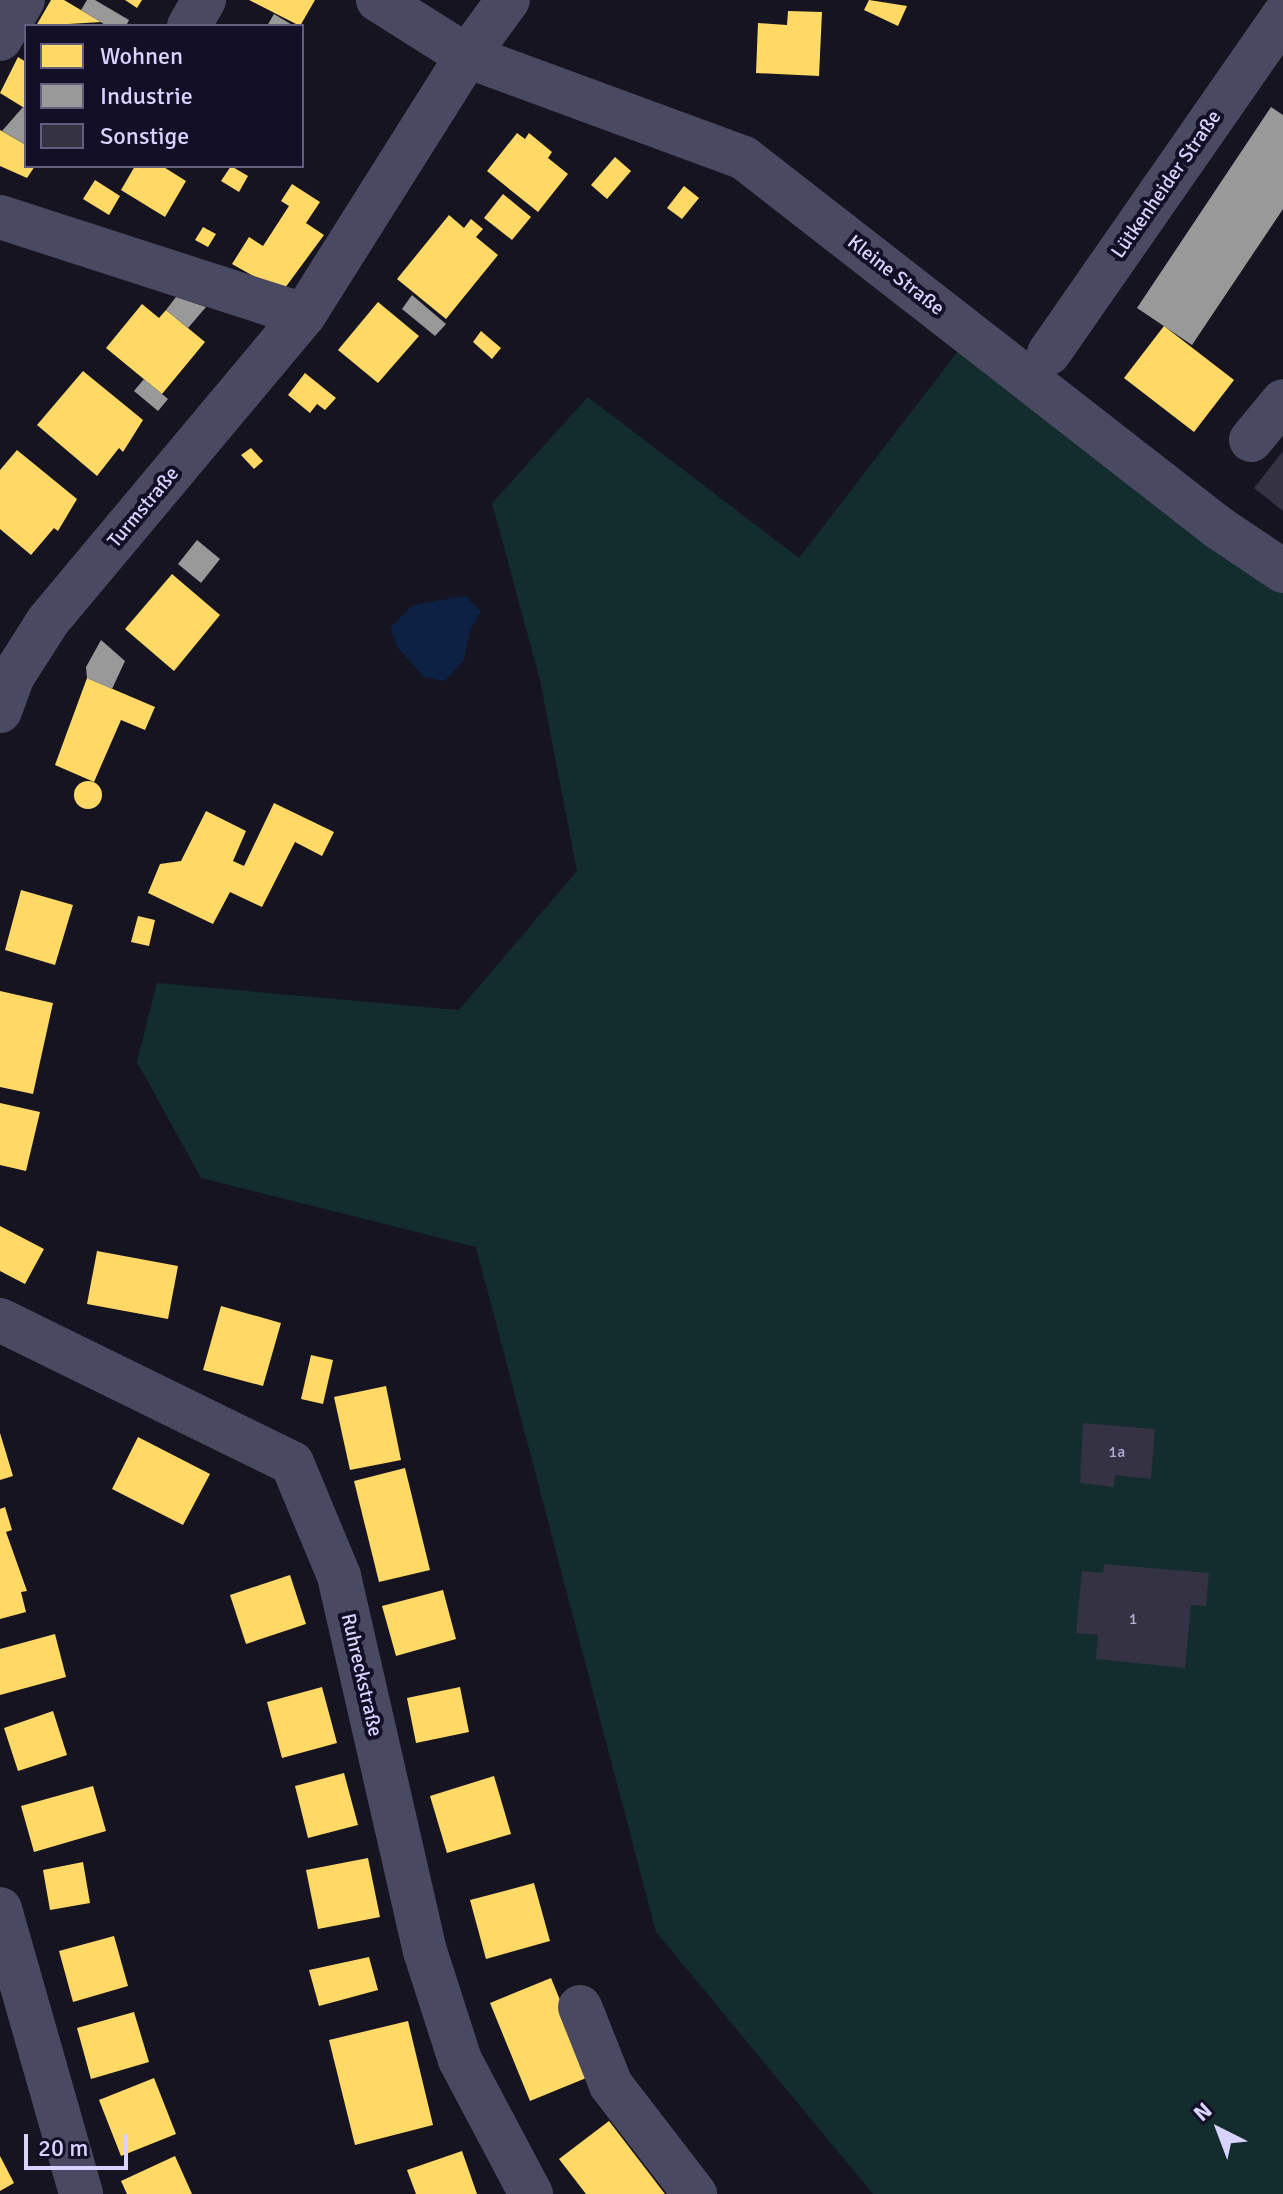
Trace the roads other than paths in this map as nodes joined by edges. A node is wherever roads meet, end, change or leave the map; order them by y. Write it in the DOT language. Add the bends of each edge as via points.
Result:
graph roads {
  1 [pos="23,0"];
  2 [pos="204,0"];
  3 [pos="378,0"];
  4 [pos="508,0"];
  5 [pos="1283,16"];
  6 [pos="190,24"];
  7 [pos="0,39"];
  8 [pos="467,56"];
  9 [pos="0,217"];
  10 [pos="304,315"];
  11 [pos="1049,353"];
  12 [pos="1283,401"];
  13 [pos="1251,440"];
  14 [pos="1283,571"];
  15 [pos="0,711"];
  16 [pos="0,1320"];
  17 [pos="0,1909"];
  18 [pos="580,2007"];
  19 [pos="81,2194"];
  20 [pos="531,2194"];
  21 [pos="695,2194"];
  1 -- 7 [label="street"];
  2 -- 6 [label="street"];
  3 -- 8 [label="street, Kleine Straße"];
  4 -- 8 [label="street, Turmstraße"];
  5 -- 11 [label="street, Lütkenheider Straße"];
  8 -- 10 [label="street, Turmstraße"];
  8 -- 14 [label="street, Kleine Straße" via="744,158 1219,528"];
  9 -- 10 [label="street"];
  10 -- 15 [label="street, Turmstraße" via="48,621 13,676"];
  12 -- 13 [label="street"];
  16 -- 20 [label="street, Ruhreckstraße" via="292,1463 339,1576 425,1951 460,2060"];
  17 -- 19 [label="street"];
  18 -- 21 [label="street" via="611,2085"];
}
